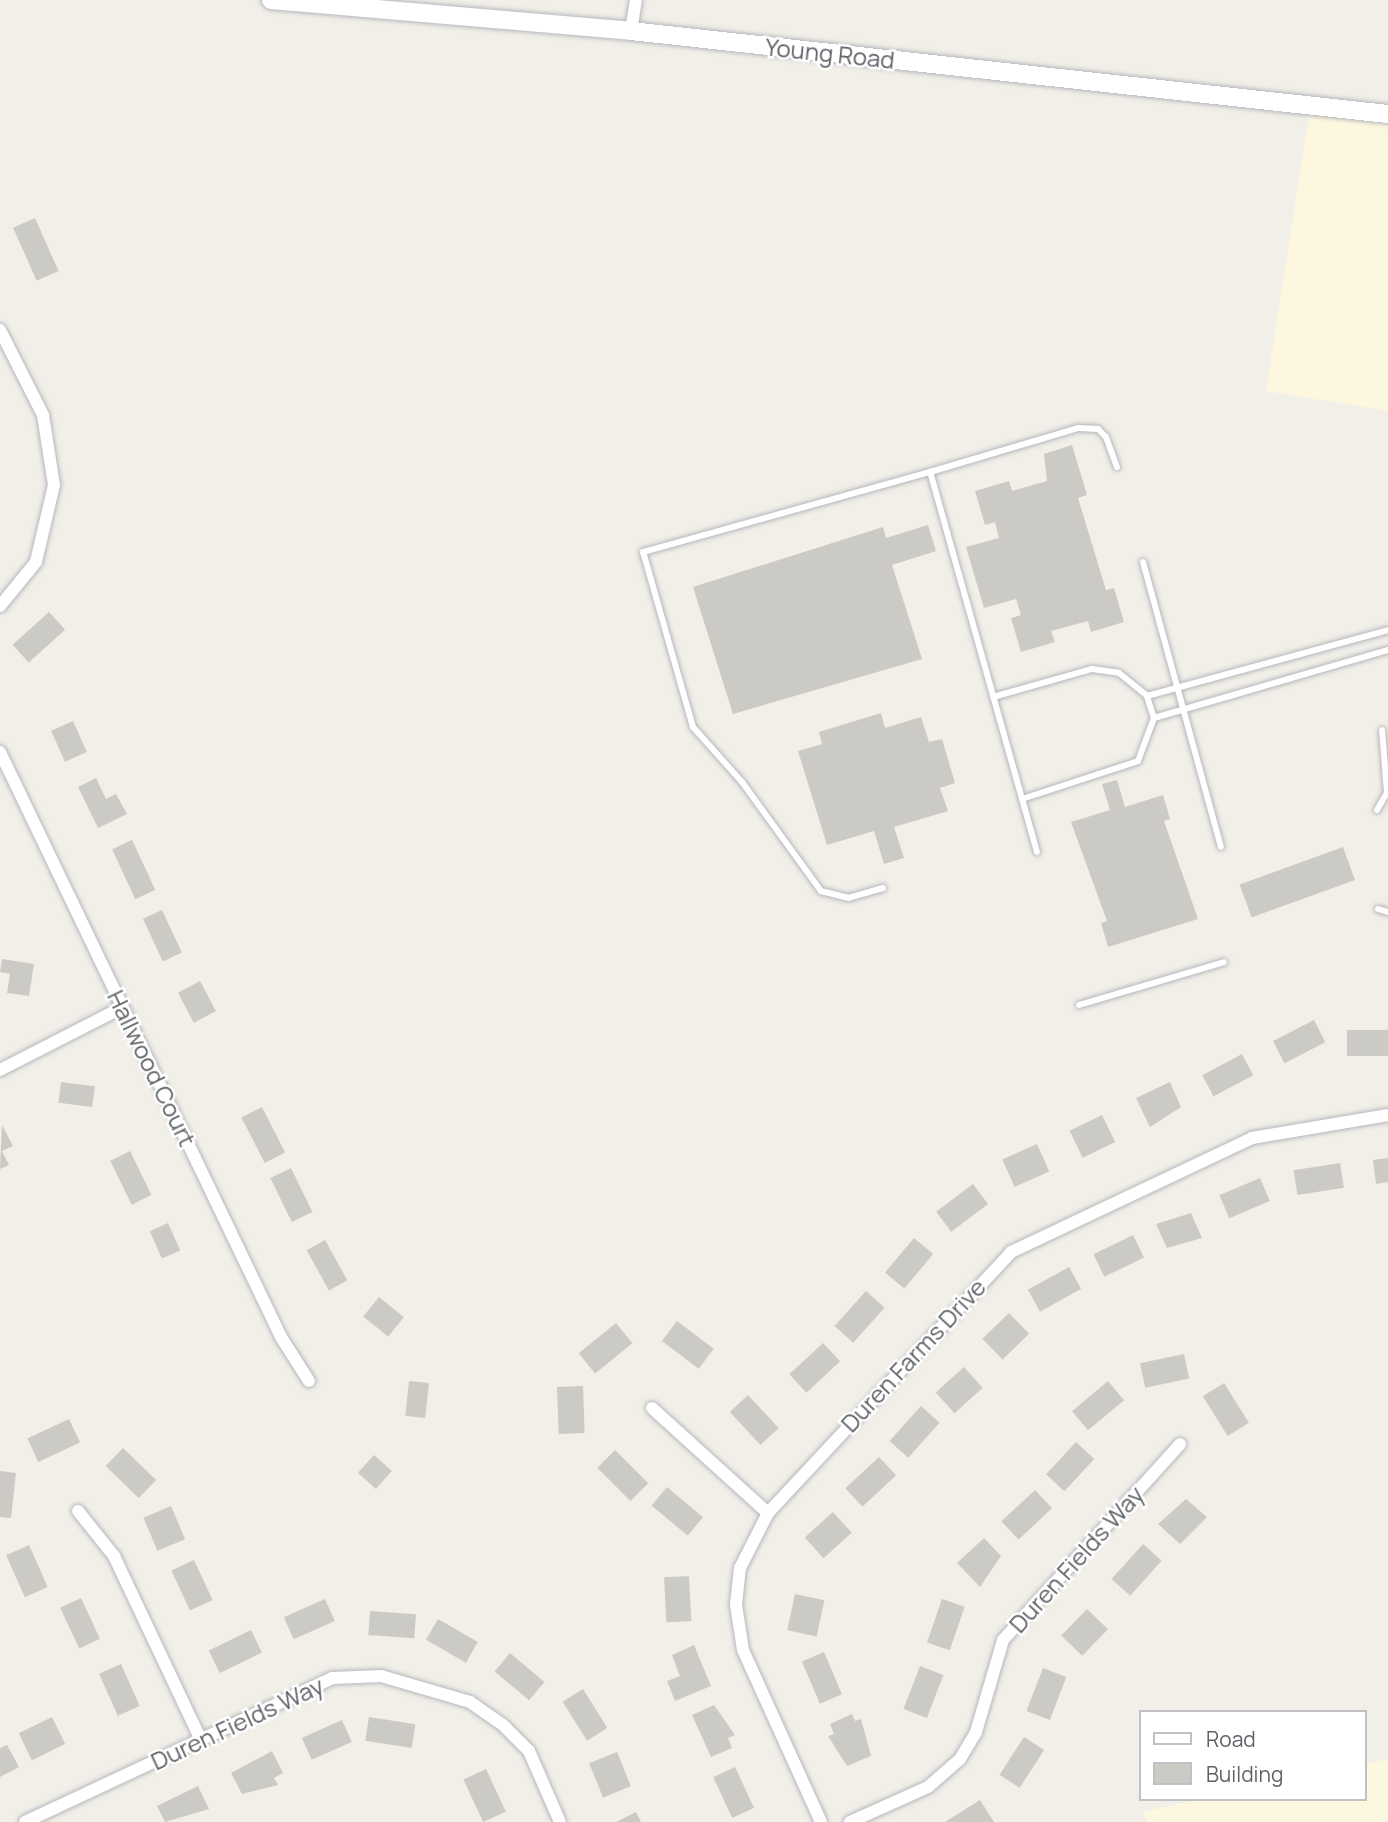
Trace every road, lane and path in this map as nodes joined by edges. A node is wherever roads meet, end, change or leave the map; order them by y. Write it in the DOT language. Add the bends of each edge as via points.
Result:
graph roads {
  1 [pos="271,0"];
  2 [pos="636,0"];
  3 [pos="631,32"];
  4 [pos="1388,114"];
  5 [pos="0,330"];
  6 [pos="1117,467"];
  7 [pos="930,472"];
  8 [pos="1143,562"];
  9 [pos="0,606"];
  10 [pos="1388,629"];
  11 [pos="1388,650"];
  12 [pos="1177,688"];
  13 [pos="1147,696"];
  14 [pos="993,697"];
  15 [pos="1183,710"];
  16 [pos="1154,718"];
  17 [pos="1382,730"];
  18 [pos="0,752"];
  19 [pos="1022,799"];
  20 [pos="1377,810"];
  21 [pos="1221,847"];
  22 [pos="1037,852"];
  23 [pos="883,888"];
  24 [pos="1378,909"];
  25 [pos="1388,912"];
  26 [pos="1224,962"];
  27 [pos="1079,1006"];
  28 [pos="123,1007"];
  29 [pos="0,1070"];
  30 [pos="1388,1115"];
  31 [pos="309,1381"];
  32 [pos="652,1408"];
  33 [pos="1180,1444"];
  34 [pos="78,1511"];
  35 [pos="768,1513"];
  36 [pos="201,1740"];
  37 [pos="25,1822"];
  38 [pos="560,1822"];
  39 [pos="821,1822"];
  40 [pos="850,1822"];
  1 -- 3 [label="street, Young Road"];
  2 -- 3 [label="street"];
  3 -- 4 [label="street, Young Road"];
  5 -- 9 [label="street" via="43,415 54,485 36,562"];
  6 -- 7 [label="lane" via="1106,437 1098,429 1079,428"];
  7 -- 14 [label="lane"];
  7 -- 23 [label="lane" via="642,552 693,727 742,782 821,891 849,898"];
  8 -- 12 [label="lane"];
  10 -- 12 [label="lane"];
  11 -- 15 [label="lane"];
  12 -- 13 [label="lane"];
  12 -- 15 [label="lane"];
  13 -- 14 [label="lane" via="1119,673 1092,669"];
  13 -- 16 [label="lane"];
  14 -- 19 [label="lane"];
  15 -- 16 [label="lane"];
  15 -- 21 [label="lane"];
  16 -- 19 [label="lane" via="1147,747 1126,771"];
  17 -- 20 [label="lane" via="1387,793"];
  18 -- 28 [label="street, Hallwood Court"];
  19 -- 22 [label="lane"];
  24 -- 25 [label="lane"];
  26 -- 27 [label="lane"];
  28 -- 29 [label="street"];
  28 -- 31 [label="street, Hallwood Court" via="281,1337"];
  30 -- 35 [label="street, Duren Farms Drive" via="1252,1138 1011,1252"];
  32 -- 35 [label="street"];
  33 -- 40 [label="street, Duren Fields Way" via="1003,1640 976,1732 960,1759 928,1787"];
  34 -- 36 [label="street" via="114,1556"];
  35 -- 39 [label="street, Duren Farms Drive" via="740,1568 736,1605 743,1650"];
  36 -- 37 [label="street, Duren Fields Way"];
  36 -- 38 [label="street, Duren Fields Way" via="332,1678 381,1675 424,1684 470,1702 529,1751"];
}
